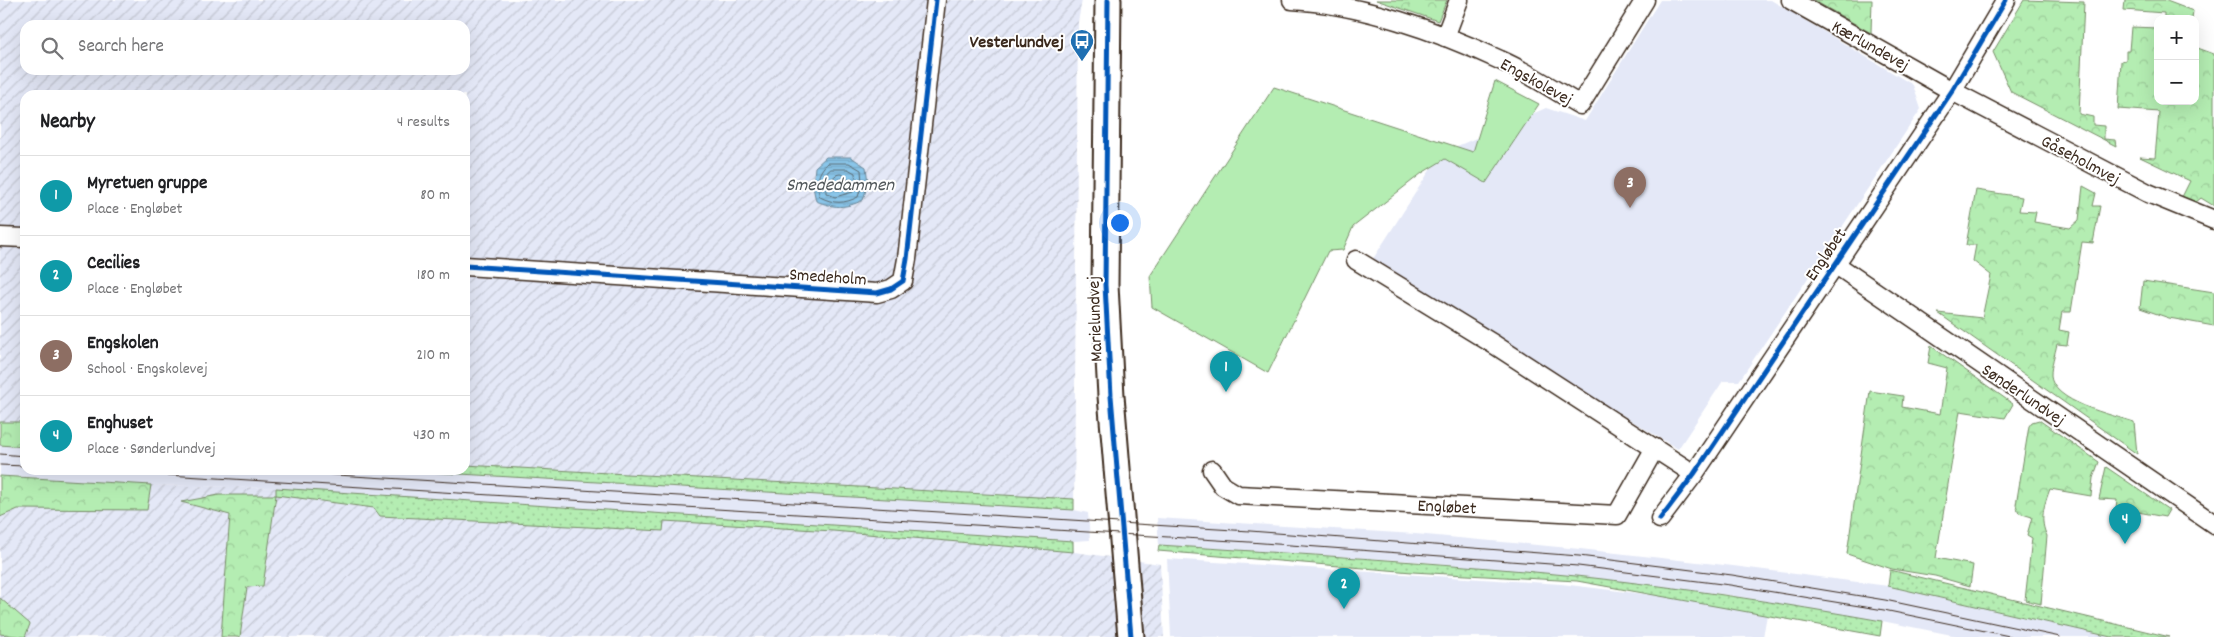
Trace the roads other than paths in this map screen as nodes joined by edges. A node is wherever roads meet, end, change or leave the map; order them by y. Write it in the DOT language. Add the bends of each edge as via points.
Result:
graph roads {
  1 [pos="936,0"];
  2 [pos="1108,0"];
  3 [pos="1292,0"];
  4 [pos="1459,0"];
  5 [pos="1791,0"];
  6 [pos="2006,0"];
  7 [pos="1314,1"];
  8 [pos="1637,3"];
  9 [pos="1445,36"];
  10 [pos="1952,91"];
  11 [pos="2214,220"];
  12 [pos="0,237"];
  13 [pos="20,238"];
  14 [pos="1356,260"];
  15 [pos="1835,264"];
  16 [pos="470,266"];
  17 [pos="1655,448"];
  18 [pos="1212,470"];
  19 [pos="1694,474"];
  20 [pos="1660,519"];
  21 [pos="2214,524"];
  22 [pos="1131,637"];
  1 -- 16 [label="street, Smedeholm" via="904,280 891,290 877,293"];
  2 -- 22 [label="street, Marielundvej" via="1105,285"];
  3 -- 7 [label="street, Engskolevej"];
  4 -- 9 [label="street"];
  5 -- 10 [label="street, Kærlundevej"];
  6 -- 10 [label="street, Engløbet"];
  7 -- 9 [label="street, Engskolevej"];
  8 -- 9 [label="street, Engskolevej" via="1580,105 1502,60"];
  10 -- 11 [label="street, Gåseholmvej" via="2148,193"];
  10 -- 15 [label="street, Engløbet"];
  12 -- 13 [label="street"];
  14 -- 17 [label="street"];
  15 -- 19 [label="street, Engløbet"];
  15 -- 21 [label="street, Sønderlundvej"];
  17 -- 18 [label="street, Engløbet" via="1617,515 1238,495 1223,486"];
  17 -- 19 [label="street"];
  19 -- 20 [label="street, Engløbet"];
}
